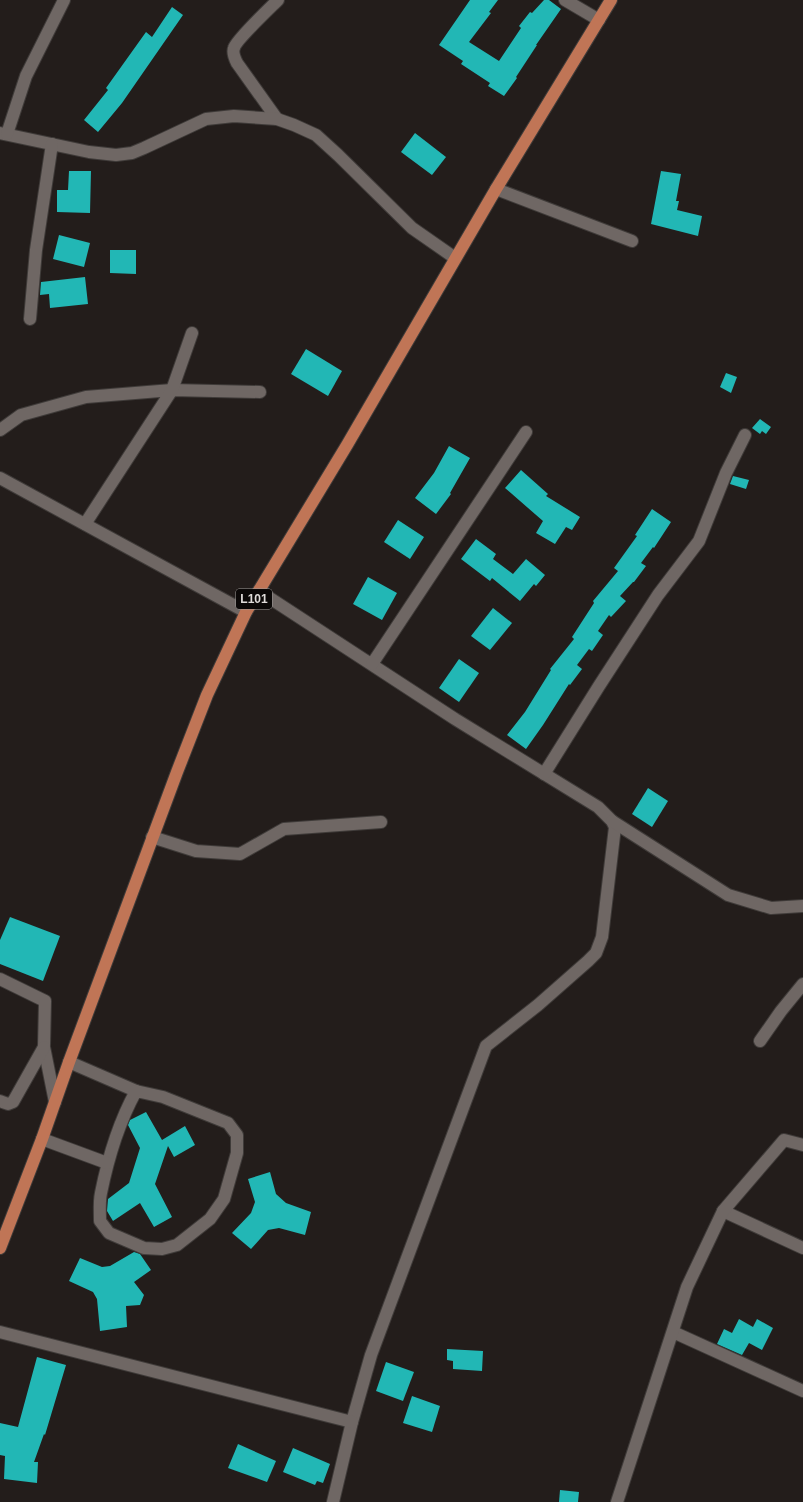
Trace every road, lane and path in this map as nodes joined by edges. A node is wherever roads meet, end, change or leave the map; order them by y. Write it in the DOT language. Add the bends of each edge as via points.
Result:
graph roads {
  1 [pos="64,0"];
  2 [pos="278,0"];
  3 [pos="565,0"];
  4 [pos="611,0"];
  5 [pos="599,20"];
  6 [pos="277,119"];
  7 [pos="3,133"];
  8 [pos="52,144"];
  9 [pos="496,189"];
  10 [pos="632,241"];
  11 [pos="455,258"];
  12 [pos="30,319"];
  13 [pos="192,333"];
  14 [pos="172,390"];
  15 [pos="260,392"];
  16 [pos="0,430"];
  17 [pos="526,432"];
  18 [pos="745,435"];
  19 [pos="0,478"];
  20 [pos="85,524"];
  21 [pos="259,592"];
  22 [pos="246,612"];
  23 [pos="372,664"];
  24 [pos="544,774"];
  25 [pos="612,821"];
  26 [pos="381,822"];
  27 [pos="152,837"];
  28 [pos="803,906"];
  29 [pos="0,979"];
  30 [pos="803,984"];
  31 [pos="760,1041"];
  32 [pos="44,1047"];
  33 [pos="69,1062"];
  34 [pos="136,1090"];
  35 [pos="0,1101"];
  36 [pos="55,1102"];
  37 [pos="42,1140"];
  38 [pos="803,1145"];
  39 [pos="107,1163"];
  40 [pos="723,1211"];
  41 [pos="0,1248"];
  42 [pos="803,1248"];
  43 [pos="0,1332"];
  44 [pos="673,1332"];
  45 [pos="803,1392"];
  46 [pos="352,1422"];
  47 [pos="333,1502"];
  48 [pos="617,1502"];
  1 -- 7 [label="street" via="26,76"];
  2 -- 6 [label="street" via="234,48 237,63"];
  3 -- 5 [label="street"];
  4 -- 5 [label="main road, L101"];
  5 -- 9 [label="main road, L101"];
  6 -- 8 [label="street" via="234,116 206,120 132,153 116,155"];
  6 -- 11 [label="street" via="316,135 412,228"];
  7 -- 8 [label="street"];
  8 -- 12 [label="street" via="36,250"];
  9 -- 10 [label="street"];
  9 -- 11 [label="main road, L101"];
  11 -- 21 [label="main road, L101"];
  13 -- 14 [label="street"];
  14 -- 15 [label="street"];
  14 -- 16 [label="street" via="86,397 21,415"];
  14 -- 20 [label="street"];
  17 -- 23 [label="street"];
  18 -- 24 [label="street" via="726,473 699,541 658,594"];
  19 -- 20 [label="street"];
  20 -- 22 [label="street"];
  21 -- 22 [label="main road, L101"];
  21 -- 23 [label="street"];
  22 -- 27 [label="main road, L101" via="208,695"];
  23 -- 24 [label="street"];
  24 -- 25 [label="street" via="598,807"];
  25 -- 28 [label="street" via="728,895 771,908"];
  25 -- 46 [label="street" via="615,827 613,850 602,937 596,953 538,1005 486,1046 371,1355"];
  26 -- 27 [label="street" via="284,829 240,854 196,851"];
  27 -- 33 [label="main road, L101"];
  29 -- 32 [label="street" via="45,1000"];
  30 -- 31 [label="street"];
  32 -- 35 [label="street" via="13,1102 8,1104"];
  32 -- 36 [label="street"];
  33 -- 34 [label="street"];
  33 -- 36 [label="main road, L101"];
  34 -- 39 [label="street"];
  34 -- 39 [label="street" via="163,1097 228,1124 237,1135 237,1153 224,1199 210,1219 177,1245 162,1249 144,1248 109,1233 100,1221 101,1194"];
  36 -- 37 [label="main road, L101"];
  37 -- 39 [label="street"];
  37 -- 41 [label="main road, L101"];
  38 -- 40 [label="street" via="784,1140"];
  40 -- 42 [label="street"];
  40 -- 44 [label="street" via="687,1287"];
  43 -- 46 [label="street"];
  44 -- 45 [label="street"];
  44 -- 48 [label="street"];
  46 -- 47 [label="street"];
}
